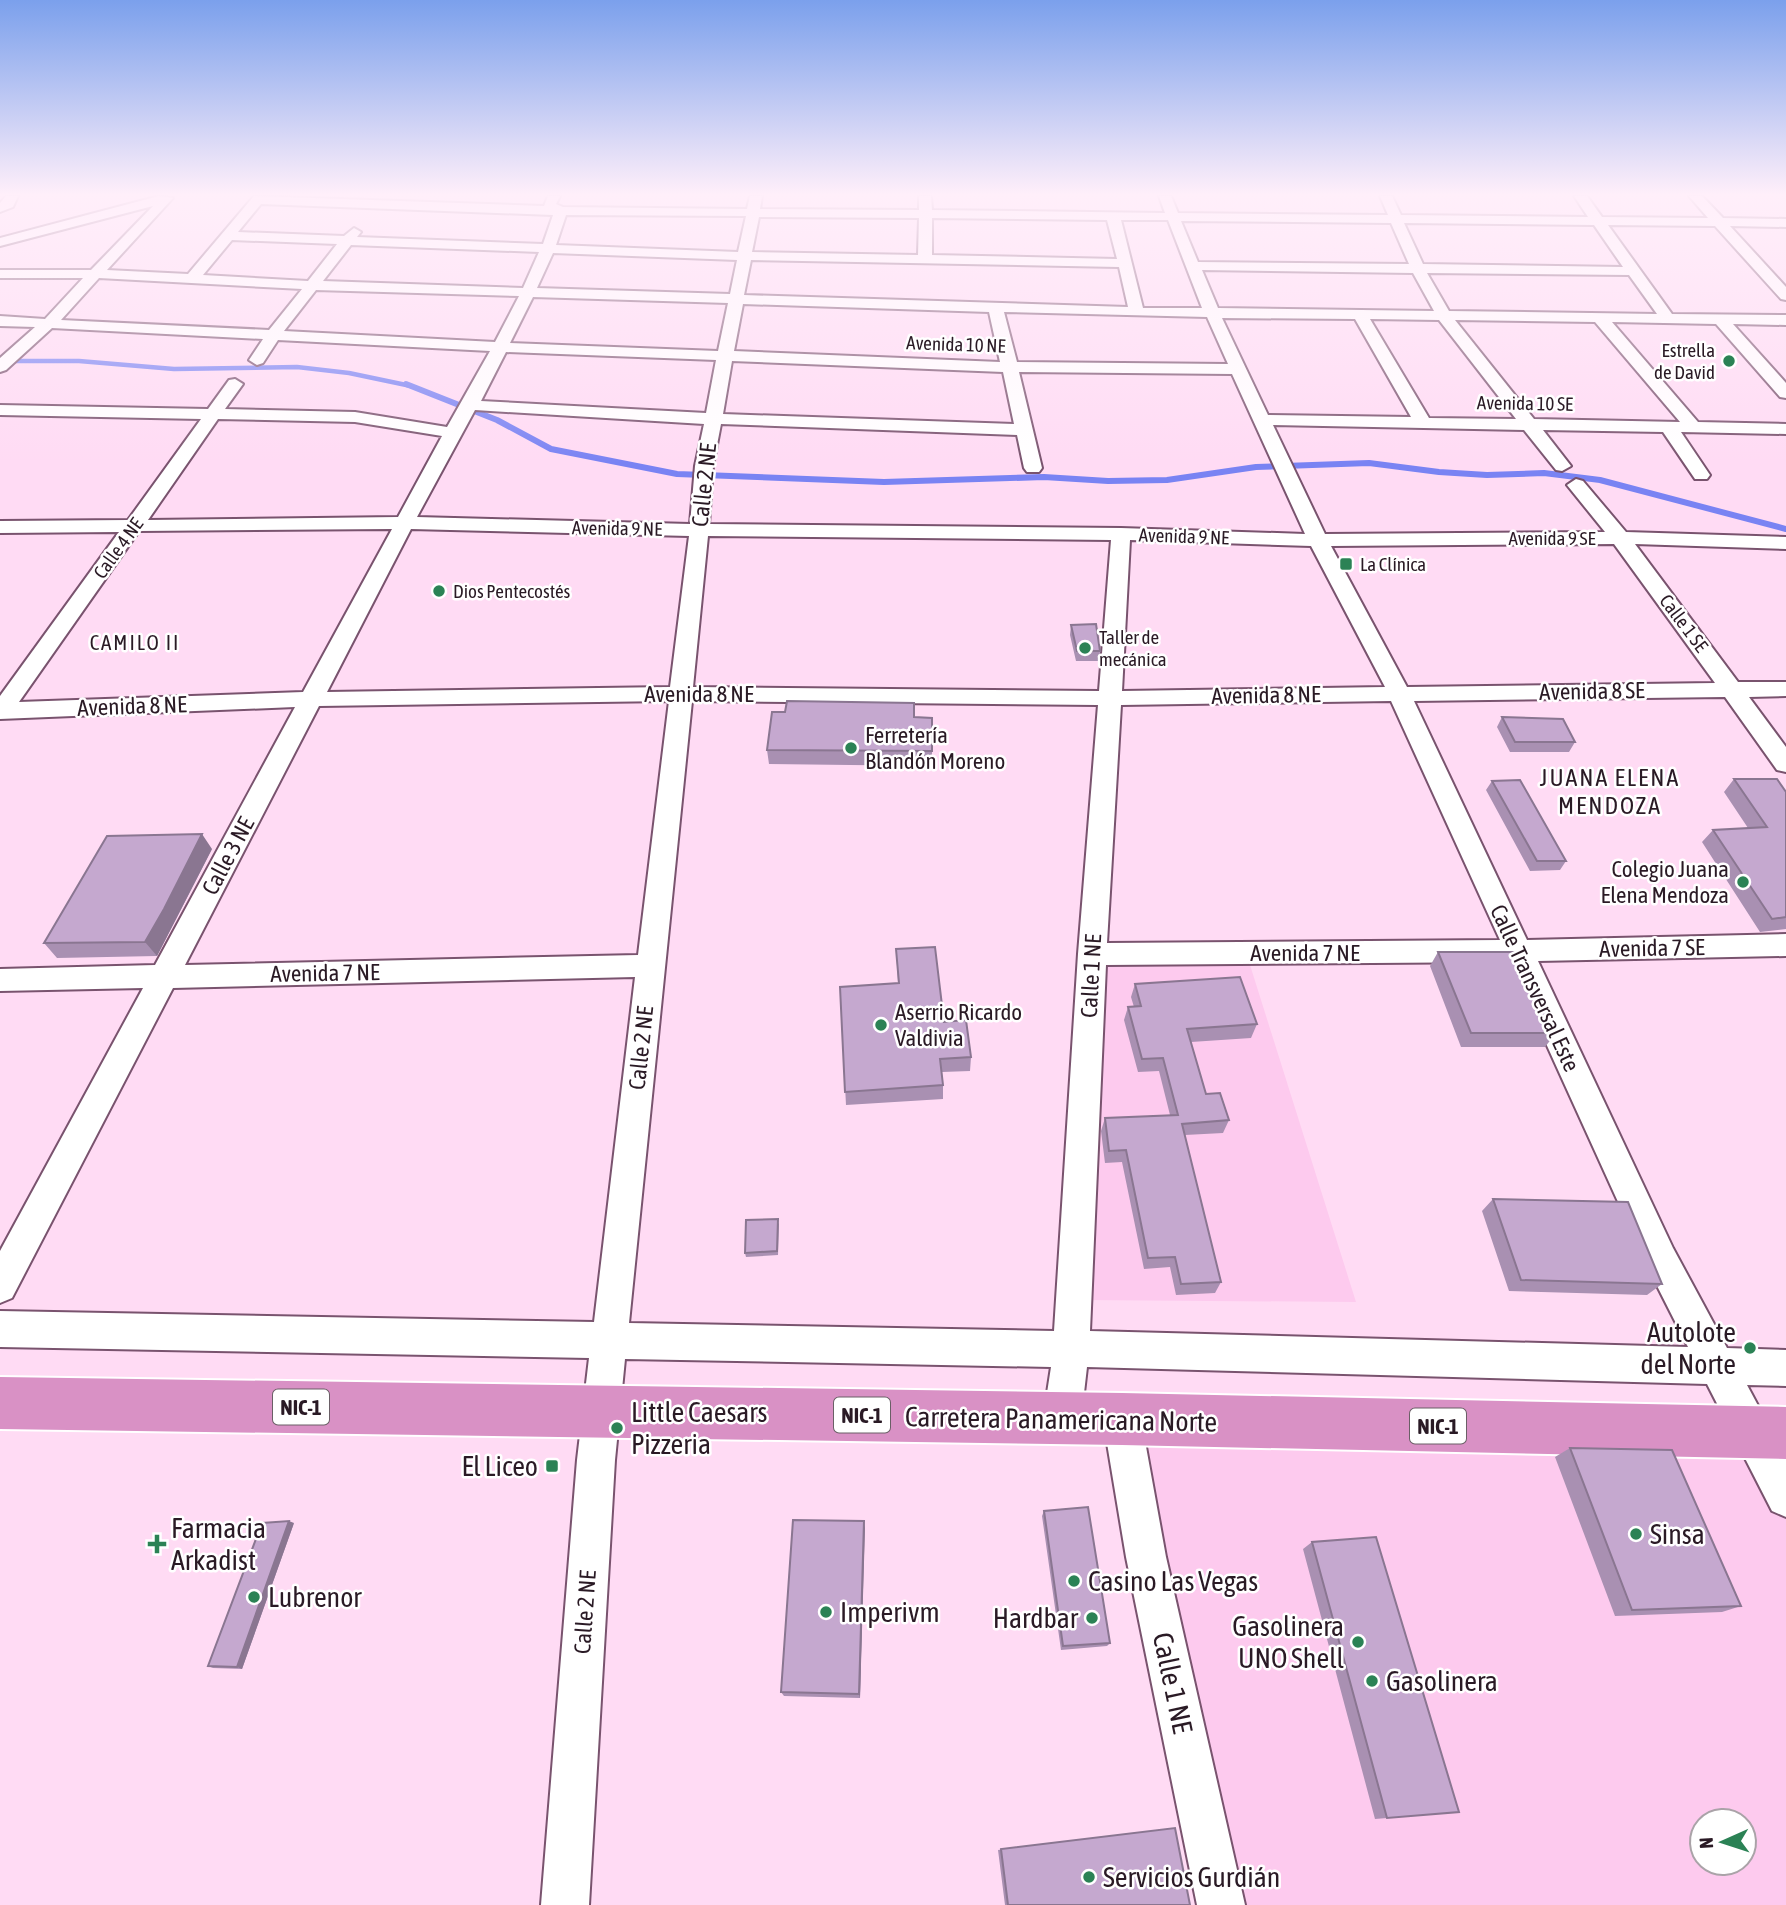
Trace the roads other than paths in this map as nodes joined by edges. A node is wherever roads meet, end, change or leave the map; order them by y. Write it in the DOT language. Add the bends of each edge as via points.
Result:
graph roads {
  1 [pos="86,285"];
  2 [pos="311,285"];
  3 [pos="532,285"];
  4 [pos="739,285"];
  5 [pos="1130,285"];
  6 [pos="1201,285"];
  7 [pos="1426,285"];
  8 [pos="1644,285"];
  9 [pos="528,292"];
  10 [pos="736,299"];
  11 [pos="996,308"];
  12 [pos="1137,312"];
  13 [pos="1213,314"];
  14 [pos="1360,315"];
  15 [pos="1444,316"];
  16 [pos="1600,318"];
  17 [pos="1668,319"];
  18 [pos="1720,319"];
  19 [pos="1786,320"];
  20 [pos="0,321"];
  21 [pos="49,323"];
  22 [pos="274,334"];
  23 [pos="500,347"];
  24 [pos="725,355"];
  25 [pos="257,360"];
  26 [pos="0,367"];
  27 [pos="1009,367"];
  28 [pos="1239,369"];
  29 [pos="235,384"];
  30 [pos="1786,393"];
  31 [pos="0,410"];
  32 [pos="215,413"];
  33 [pos="462,418"];
  34 [pos="713,419"];
  35 [pos="1262,420"];
  36 [pos="1422,421"];
  37 [pos="1530,424"];
  38 [pos="1693,427"];
  39 [pos="1670,428"];
  40 [pos="1786,429"];
  41 [pos="1024,430"];
  42 [pos="1562,466"];
  43 [pos="1033,468"];
  44 [pos="1701,475"];
  45 [pos="1576,485"];
  46 [pos="405,523"];
  47 [pos="133,526"];
  48 [pos="0,527"];
  49 [pos="699,530"];
  50 [pos="1121,534"];
  51 [pos="1620,538"];
  52 [pos="1318,540"];
  53 [pos="1786,543"];
  54 [pos="1786,689"];
  55 [pos="1734,690"];
  56 [pos="1399,693"];
  57 [pos="681,694"];
  58 [pos="1109,698"];
  59 [pos="312,699"];
  60 [pos="0,711"];
  61 [pos="1786,764"];
  62 [pos="1786,945"];
  63 [pos="1517,951"];
  64 [pos="1092,954"];
  65 [pos="650,966"];
  66 [pos="164,976"];
  67 [pos="0,979"];
  68 [pos="0,1286"];
  69 [pos="0,1329"];
  70 [pos="609,1339"];
  71 [pos="1071,1349"];
  72 [pos="1719,1366"];
  73 [pos="1786,1367"];
  74 [pos="0,1403"];
  75 [pos="601,1410"];
  76 [pos="1062,1419"];
  77 [pos="1122,1419"];
  78 [pos="1769,1433"];
  79 [pos="1786,1497"];
  80 [pos="565,1905"];
  81 [pos="1221,1905"];
  1 -- 21 [label="street"];
  2 -- 9 [label="street"];
  2 -- 22 [label="street"];
  3 -- 9 [label="street, Calle 3 NE"];
  4 -- 10 [label="street, Calle 2 NE"];
  5 -- 12 [label="street"];
  6 -- 13 [label="street"];
  7 -- 15 [label="street"];
  8 -- 17 [label="street"];
  9 -- 10 [label="street"];
  9 -- 23 [label="street, Calle 3 NE"];
  10 -- 11 [label="street"];
  10 -- 24 [label="street, Calle 2 NE"];
  11 -- 12 [label="street"];
  11 -- 27 [label="street"];
  12 -- 13 [label="street"];
  13 -- 14 [label="street"];
  13 -- 28 [label="street"];
  14 -- 15 [label="street"];
  14 -- 36 [label="street"];
  15 -- 16 [label="street"];
  15 -- 37 [label="street"];
  16 -- 17 [label="street"];
  16 -- 38 [label="street"];
  17 -- 18 [label="street"];
  18 -- 19 [label="street"];
  18 -- 30 [label="street"];
  20 -- 21 [label="street, Avenida 10 NE"];
  21 -- 22 [label="street, Avenida 10 NE"];
  21 -- 26 [label="street"];
  22 -- 23 [label="street, Avenida 10 NE"];
  22 -- 25 [label="street"];
  23 -- 24 [label="street, Avenida 10 NE"];
  23 -- 33 [label="street, Calle 3 NE"];
  24 -- 27 [label="street, Avenida 10 NE"];
  24 -- 34 [label="street, Calle 2 NE"];
  27 -- 28 [label="street, Avenida 10 NE"];
  27 -- 41 [label="street"];
  28 -- 35 [label="street"];
  29 -- 32 [label="street, Calle 4 NE"];
  31 -- 32 [label="street"];
  32 -- 33 [label="street"];
  32 -- 47 [label="street, Calle 4 NE"];
  33 -- 34 [label="street"];
  33 -- 46 [label="street, Calle 3 NE"];
  34 -- 41 [label="street"];
  34 -- 49 [label="street, Calle 2 NE"];
  35 -- 36 [label="street, Avenida 10 SE"];
  35 -- 52 [label="street, Calle Transversal Este"];
  36 -- 37 [label="street, Avenida 10 SE"];
  37 -- 39 [label="street, Avenida 10 SE"];
  37 -- 42 [label="street"];
  38 -- 39 [label="street, Avenida 10 SE"];
  38 -- 40 [label="street, Avenida 10 SE"];
  39 -- 44 [label="street"];
  41 -- 43 [label="street"];
  45 -- 51 [label="street, Calle 1 SE"];
  46 -- 47 [label="street, Avenida 9 NE"];
  46 -- 49 [label="street, Avenida 9 NE"];
  46 -- 59 [label="street, Calle 3 NE"];
  47 -- 48 [label="street, Avenida 9 NE"];
  47 -- 60 [label="street, Calle 4 NE"];
  49 -- 50 [label="street, Avenida 9 NE"];
  49 -- 57 [label="street, Calle 2 NE"];
  50 -- 52 [label="street, Avenida 9 NE"];
  50 -- 58 [label="street, Calle 1 NE"];
  51 -- 52 [label="street, Avenida 9 SE"];
  51 -- 53 [label="street, Avenida 9 SE"];
  51 -- 55 [label="street, Calle 1 SE"];
  52 -- 56 [label="street, Calle Transversal Este"];
  54 -- 55 [label="street, Avenida 8 SE"];
  55 -- 56 [label="street, Avenida 8 SE"];
  55 -- 61 [label="street, Calle 1 SE"];
  56 -- 58 [label="street, Avenida 8 NE"];
  56 -- 63 [label="street, Calle Transversal Este"];
  57 -- 58 [label="street, Avenida 8 NE"];
  57 -- 59 [label="street, Avenida 8 NE"];
  57 -- 65 [label="street, Calle 2 NE"];
  58 -- 64 [label="street, Calle 1 NE"];
  59 -- 60 [label="street, Avenida 8 NE"];
  59 -- 66 [label="street, Calle 3 NE"];
  62 -- 63 [label="street, Avenida 7 SE"];
  63 -- 64 [label="street, Avenida 7 NE"];
  63 -- 72 [label="street, Calle Transversal Este" via="1661,1259"];
  64 -- 71 [label="street, Calle 1 NE"];
  65 -- 66 [label="street, Avenida 7 NE"];
  65 -- 70 [label="street, Calle 2 NE"];
  66 -- 67 [label="street, Avenida 7 NE"];
  66 -- 68 [label="street, Calle 3 NE"];
  69 -- 70 [label="street"];
  70 -- 71 [label="street"];
  70 -- 75 [label="street, Calle 2 NE"];
  71 -- 72 [label="street"];
  71 -- 76 [label="street, Calle 1 NE"];
  72 -- 73 [label="street"];
  72 -- 78 [label="street, Calle Transversal Este"];
  74 -- 75 [label="highway, Carretera Panamericana Norte / NIC-1"];
  75 -- 76 [label="highway, Carretera Panamericana Norte / NIC-1"];
  75 -- 80 [label="street, Calle 2 NE"];
  76 -- 77 [label="highway, Carretera Panamericana Norte / NIC-1"];
  77 -- 78 [label="highway, Carretera Panamericana Norte / NIC-1"];
  77 -- 81 [label="street, Calle 1 NE" via="1146,1557"];
  78 -- 79 [label="street, Calle Transversal Este"];
}
